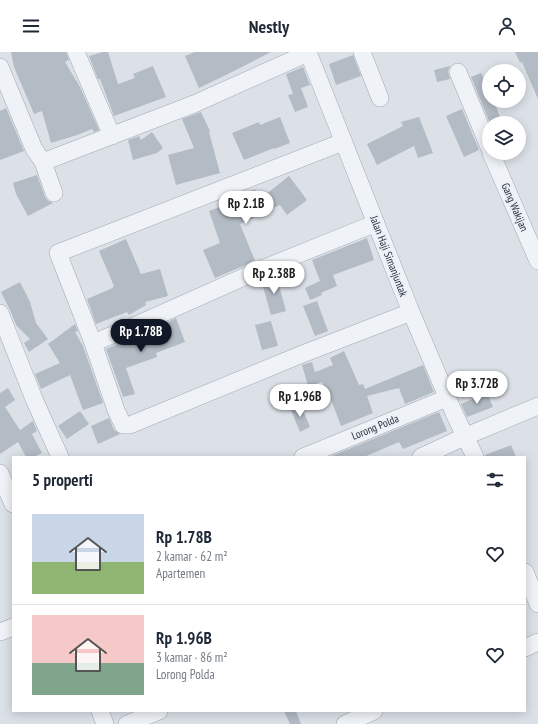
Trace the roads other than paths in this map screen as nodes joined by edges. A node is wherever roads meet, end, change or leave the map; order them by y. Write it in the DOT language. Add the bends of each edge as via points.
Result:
graph roads {
  1 [pos="76,52"];
  2 [pos="308,52"];
  3 [pos="362,52"];
  4 [pos="0,67"];
  5 [pos="458,72"];
  6 [pos="380,98"];
  7 [pos="482,130"];
  8 [pos="112,136"];
  9 [pos="343,142"];
  10 [pos="495,160"];
  11 [pos="44,162"];
  12 [pos="54,193"];
  13 [pos="376,223"];
  14 [pos="538,261"];
  15 [pos="411,312"];
  16 [pos="0,313"];
  17 [pos="92,343"];
  18 [pos="447,398"];
  19 [pos="537,409"];
  20 [pos="464,437"];
  21 [pos="60,456"];
  22 [pos="305,456"];
  23 [pos="423,456"];
  24 [pos="474,456"];
  25 [pos="0,473"];
  26 [pos="8,494"];
  27 [pos="526,574"];
  28 [pos="538,604"];
  29 [pos="12,627"];
  30 [pos="0,632"];
  31 [pos="538,642"];
  32 [pos="526,648"];
  33 [pos="100,712"];
  34 [pos="157,712"];
  35 [pos="372,712"];
  36 [pos="105,724"];
  37 [pos="127,724"];
  38 [pos="345,724"];
  1 -- 8 [label="street"];
  2 -- 8 [label="street" via="194,104"];
  2 -- 9 [label="street, Jalan Haji Simanjuntak"];
  3 -- 6 [label="street"];
  4 -- 11 [label="street" via="34,149"];
  5 -- 7 [label="street"];
  8 -- 11 [label="street"];
  9 -- 13 [label="street, Jalan Haji Simanjuntak"];
  9 -- 17 [label="street" via="58,253"];
  10 -- 14 [label="street, Gang Wakijan"];
  11 -- 12 [label="street"];
  13 -- 15 [label="street, Jalan Haji Simanjuntak"];
  13 -- 17 [label="street"];
  15 -- 17 [label="street" via="130,425 123,425 116,410"];
  15 -- 18 [label="street, Jalan Haji Simanjuntak"];
  16 -- 21 [label="street"];
  18 -- 20 [label="street, Jalan Haji Simanjuntak"];
  18 -- 22 [label="street, Lorong Polda"];
  19 -- 20 [label="street"];
  20 -- 23 [label="street"];
  20 -- 24 [label="street, Jalan Haji Simanjuntak"];
  25 -- 26 [label="street"];
  27 -- 28 [label="street"];
  29 -- 30 [label="street"];
  31 -- 32 [label="street"];
  33 -- 36 [label="street"];
  34 -- 37 [label="street"];
  35 -- 38 [label="street"];
}
